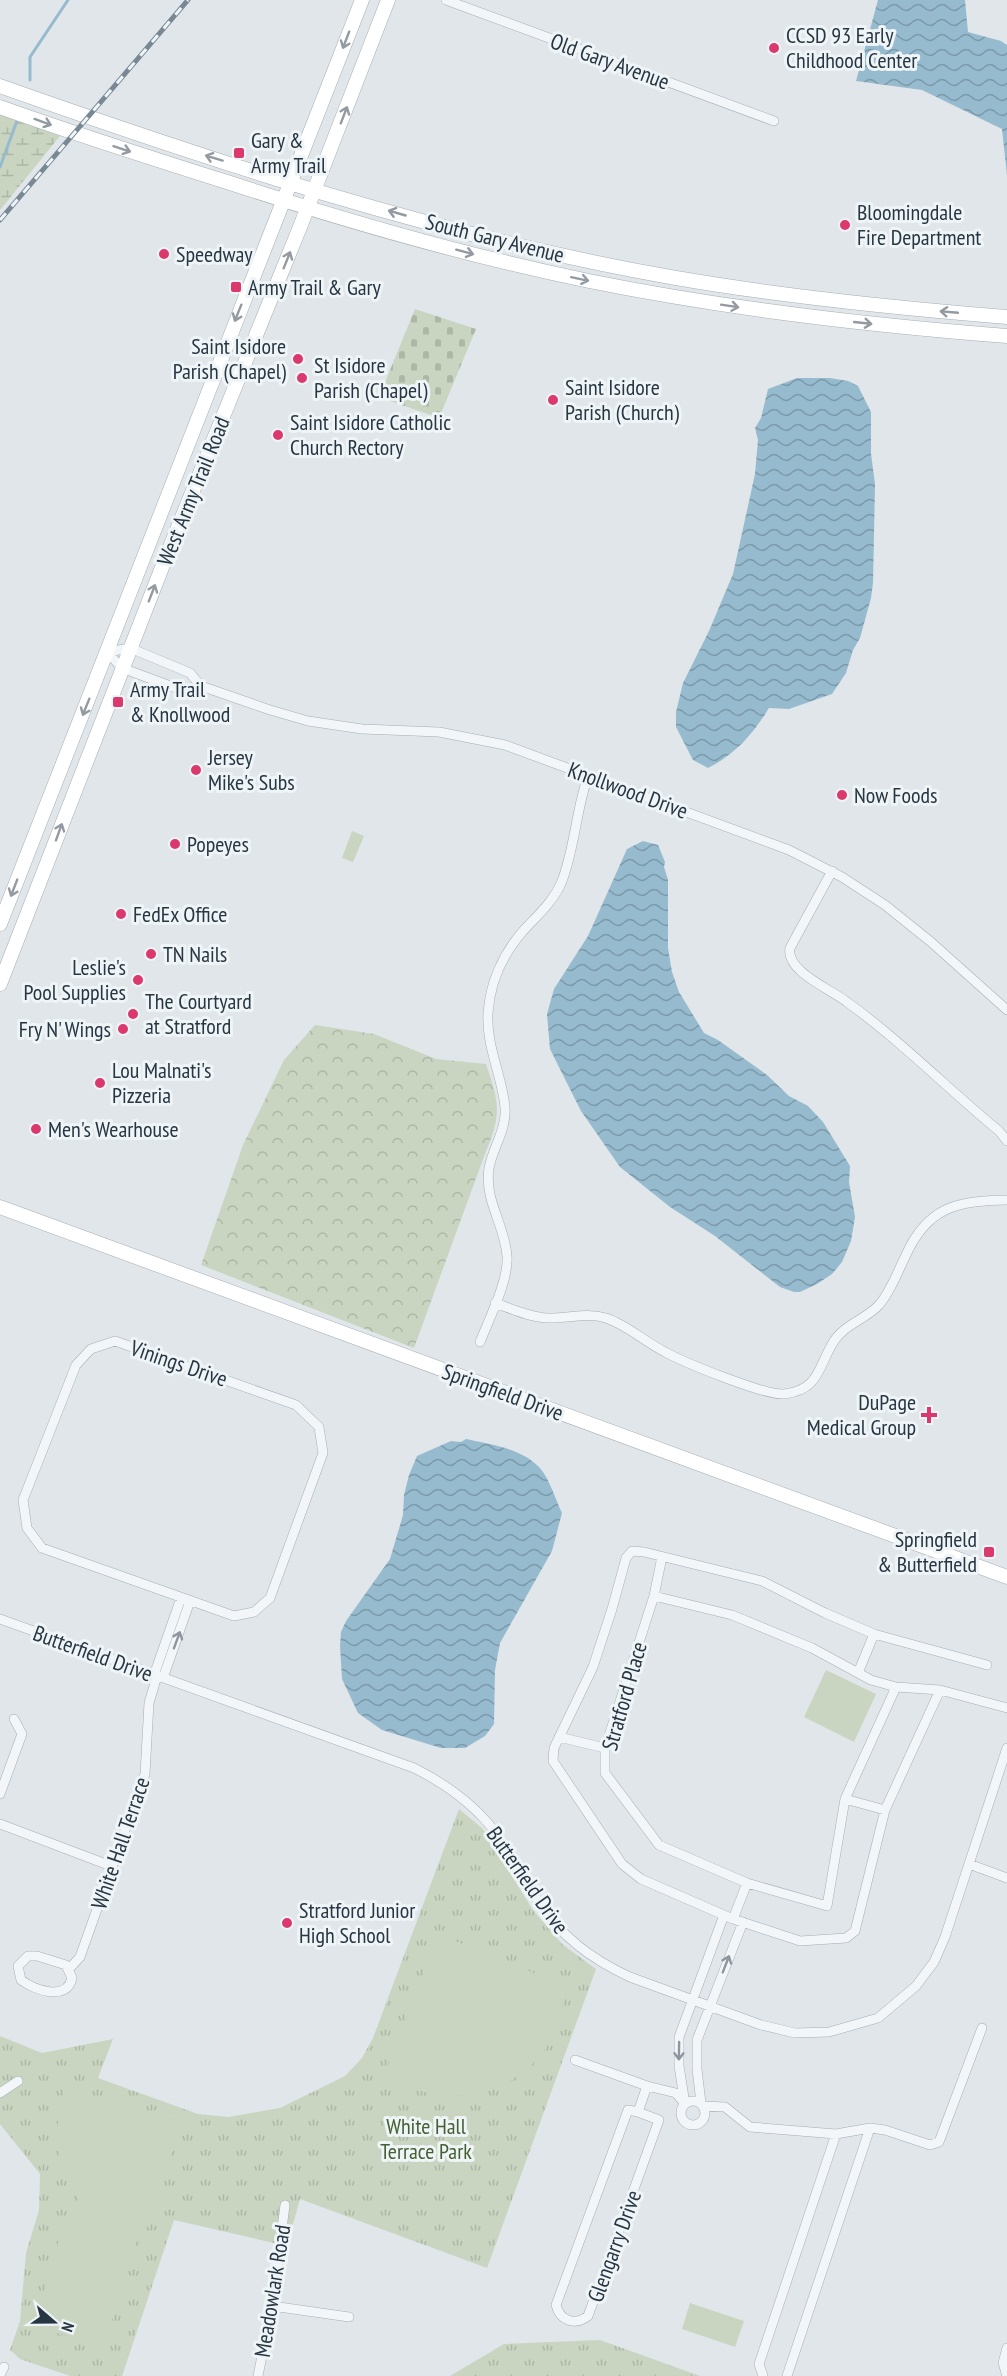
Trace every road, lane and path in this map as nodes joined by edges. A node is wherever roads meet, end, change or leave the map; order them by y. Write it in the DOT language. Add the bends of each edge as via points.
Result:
graph roads {
  1 [pos="362,0"];
  2 [pos="388,0"];
  3 [pos="446,0"];
  4 [pos="0,86"];
  5 [pos="0,107"];
  6 [pos="774,121"];
  7 [pos="290,181"];
  8 [pos="315,189"];
  9 [pos="282,200"];
  10 [pos="307,209"];
  11 [pos="816,299"];
  12 [pos="1007,317"];
  13 [pos="815,318"];
  14 [pos="1007,336"];
  15 [pos="130,648"];
  16 [pos="107,652"];
  17 [pos="122,668"];
  18 [pos="201,686"];
  19 [pos="588,776"];
  20 [pos="832,872"];
  21 [pos="0,924"];
  22 [pos="0,984"];
  23 [pos="1007,1010"];
  24 [pos="1007,1141"];
  25 [pos="1007,1200"];
  26 [pos="0,1207"];
  27 [pos="495,1303"];
  28 [pos="480,1342"];
  29 [pos="662,1557"];
  30 [pos="1007,1577"];
  31 [pos="654,1596"];
  32 [pos="186,1599"];
  33 [pos="0,1619"];
  34 [pos="874,1634"];
  35 [pos="987,1665"];
  36 [pos="858,1673"];
  37 [pos="158,1676"];
  38 [pos="897,1687"];
  39 [pos="940,1690"];
  40 [pos="1007,1708"];
  41 [pos="14,1719"];
  42 [pos="559,1737"];
  43 [pos="605,1748"];
  44 [pos="1007,1748"];
  45 [pos="0,1794"];
  46 [pos="846,1799"];
  47 [pos="885,1810"];
  48 [pos="0,1824"];
  49 [pos="969,1864"];
  50 [pos="111,1866"];
  51 [pos="1007,1878"];
  52 [pos="747,1883"];
  53 [pos="733,1919"];
  54 [pos="69,1969"];
  55 [pos="693,2000"];
  56 [pos="710,2006"];
  57 [pos="982,2028"];
  58 [pos="575,2060"];
  59 [pos="18,2081"];
  60 [pos="647,2086"];
  61 [pos="0,2093"];
  62 [pos="685,2104"];
  63 [pos="702,2104"];
  64 [pos="638,2112"];
  65 [pos="870,2128"];
  66 [pos="836,2134"];
  67 [pos="285,2205"];
  68 [pos="272,2306"];
  69 [pos="348,2317"];
  70 [pos="1007,2348"];
  71 [pos="1005,2374"];
  72 [pos="258,2376"];
  73 [pos="763,2376"];
  74 [pos="787,2376"];
  1 -- 7 [label="main road, West Army Trail Road, one-way"];
  8 -- 2 [label="main road, West Army Trail Road, one-way"];
  3 -- 6 [label="street, Old Gary Avenue"];
  7 -- 4 [label="main road, South Gary Avenue, one-way"];
  5 -- 9 [label="main road, South Gary Avenue, one-way"];
  7 -- 8 [label="main road, South Gary Avenue"];
  7 -- 9 [label="main road, West Army Trail Road"];
  8 -- 10 [label="main road, West Army Trail Road"];
  11 -- 8 [label="main road, South Gary Avenue, one-way" via="675,278 579,258 473,234"];
  9 -- 10 [label="main road, South Gary Avenue"];
  9 -- 16 [label="main road, West Army Trail Road, one-way"];
  10 -- 13 [label="main road, South Gary Avenue, one-way" via="589,281"];
  15 -- 10 [label="main road, West Army Trail Road, one-way"];
  12 -- 11 [label="main road, South Gary Avenue, one-way"];
  11 -- 13 [label="main road"];
  13 -- 14 [label="main road, South Gary Avenue, one-way"];
  15 -- 16 [label="street"];
  15 -- 17 [label="main road, West Army Trail Road"];
  15 -- 18 [label="street, Knollwood Drive" via="190,673"];
  16 -- 17 [label="street, Knollwood Drive"];
  16 -- 21 [label="main road, West Army Trail Road, one-way"];
  17 -- 18 [label="street, Knollwood Drive" via="181,690"];
  22 -- 17 [label="main road, West Army Trail Road, one-way"];
  18 -- 19 [label="street, Knollwood Drive" via="308,721 362,729 440,732 506,745"];
  19 -- 20 [label="street, Knollwood Drive" via="789,850"];
  19 -- 27 [label="street" via="561,883 542,912 505,954 490,999 490,1045 506,1110 489,1167 491,1206 508,1258"];
  20 -- 23 [label="street, Knollwood Drive" via="903,918"];
  20 -- 24 [label="street" via="790,948 793,964 848,1002"];
  25 -- 27 [label="street" via="956,1204 924,1223 879,1305 840,1334 819,1372 798,1391 763,1391 667,1354 606,1318 531,1316"];
  26 -- 30 [label="main road, Springfield Drive"];
  27 -- 28 [label="street"];
  29 -- 31 [label="street, Stratford Place"];
  29 -- 34 [label="street" via="762,1581"];
  29 -- 42 [label="street" via="632,1551 626,1558 593,1667"];
  31 -- 36 [label="street" via="732,1615 812,1648"];
  31 -- 43 [label="street, Stratford Place"];
  32 -- 32 [label="street, Vinings Drive" via="42,1548 27,1528 23,1500 76,1365 91,1349 115,1341 296,1405 319,1427 323,1453 270,1598 254,1612 234,1616"];
  32 -- 37 [label="street"];
  33 -- 37 [label="street, Butterfield Drive"];
  34 -- 35 [label="street"];
  34 -- 36 [label="street"];
  36 -- 38 [label="street"];
  37 -- 50 [label="street, White Hall Terrace" via="148,1703 146,1774"];
  37 -- 55 [label="street, Butterfield Drive" via="435,1779 458,1794 489,1824 538,1901 572,1942 609,1967"];
  38 -- 39 [label="street"];
  38 -- 46 [label="street, Stratford Place"];
  39 -- 40 [label="street"];
  39 -- 47 [label="street"];
  41 -- 45 [label="street" via="22,1734"];
  42 -- 43 [label="street"];
  42 -- 53 [label="street" via="554,1761 622,1864 641,1879"];
  43 -- 52 [label="street, Stratford Place" via="605,1773 658,1845"];
  44 -- 49 [label="street, Butterfield Drive"];
  46 -- 47 [label="street"];
  46 -- 52 [label="street, Stratford Place" via="827,1906"];
  47 -- 53 [label="street" via="855,1931 846,1938 800,1941"];
  48 -- 50 [label="street"];
  49 -- 51 [label="street"];
  49 -- 56 [label="street, Butterfield Drive" via="934,1962 916,1986 878,2018 829,2032 795,2033"];
  50 -- 54 [label="street, White Hall Terrace" via="80,1957"];
  52 -- 53 [label="street"];
  53 -- 55 [label="street"];
  56 -- 53 [label="street, one-way"];
  54 -- 54 [label="street, White Hall Terrace" via="71,1984 59,1993 25,1983 18,1971 20,1962 33,1955"];
  55 -- 56 [label="street, Butterfield Drive"];
  55 -- 62 [label="street, one-way" via="679,2037"];
  56 -- 63 [label="street" via="697,2040"];
  57 -- 65 [label="street" via="939,2142 930,2145"];
  58 -- 60 [label="street"];
  59 -- 61 [label="street"];
  60 -- 62 [label="street" via="676,2093"];
  60 -- 64 [label="street, Glengarry Drive"];
  62 -- 63 [label="street" via="693,2100"];
  62 -- 63 [label="street" via="682,2119 692,2125 700,2124 705,2117"];
  63 -- 66 [label="street" via="725,2107 750,2127"];
  64 -- 64 [label="street, Glengarry Drive" via="628,2109 556,2305 561,2316 571,2322 588,2316 659,2120"];
  65 -- 66 [label="street"];
  65 -- 74 [label="street"];
  66 -- 73 [label="street" via="759,2364"];
  67 -- 68 [label="street, Meadowlark Road"];
  68 -- 69 [label="street"];
  68 -- 72 [label="street, Meadowlark Road"];
  70 -- 71 [label="street" via="1003,2359"];
}
